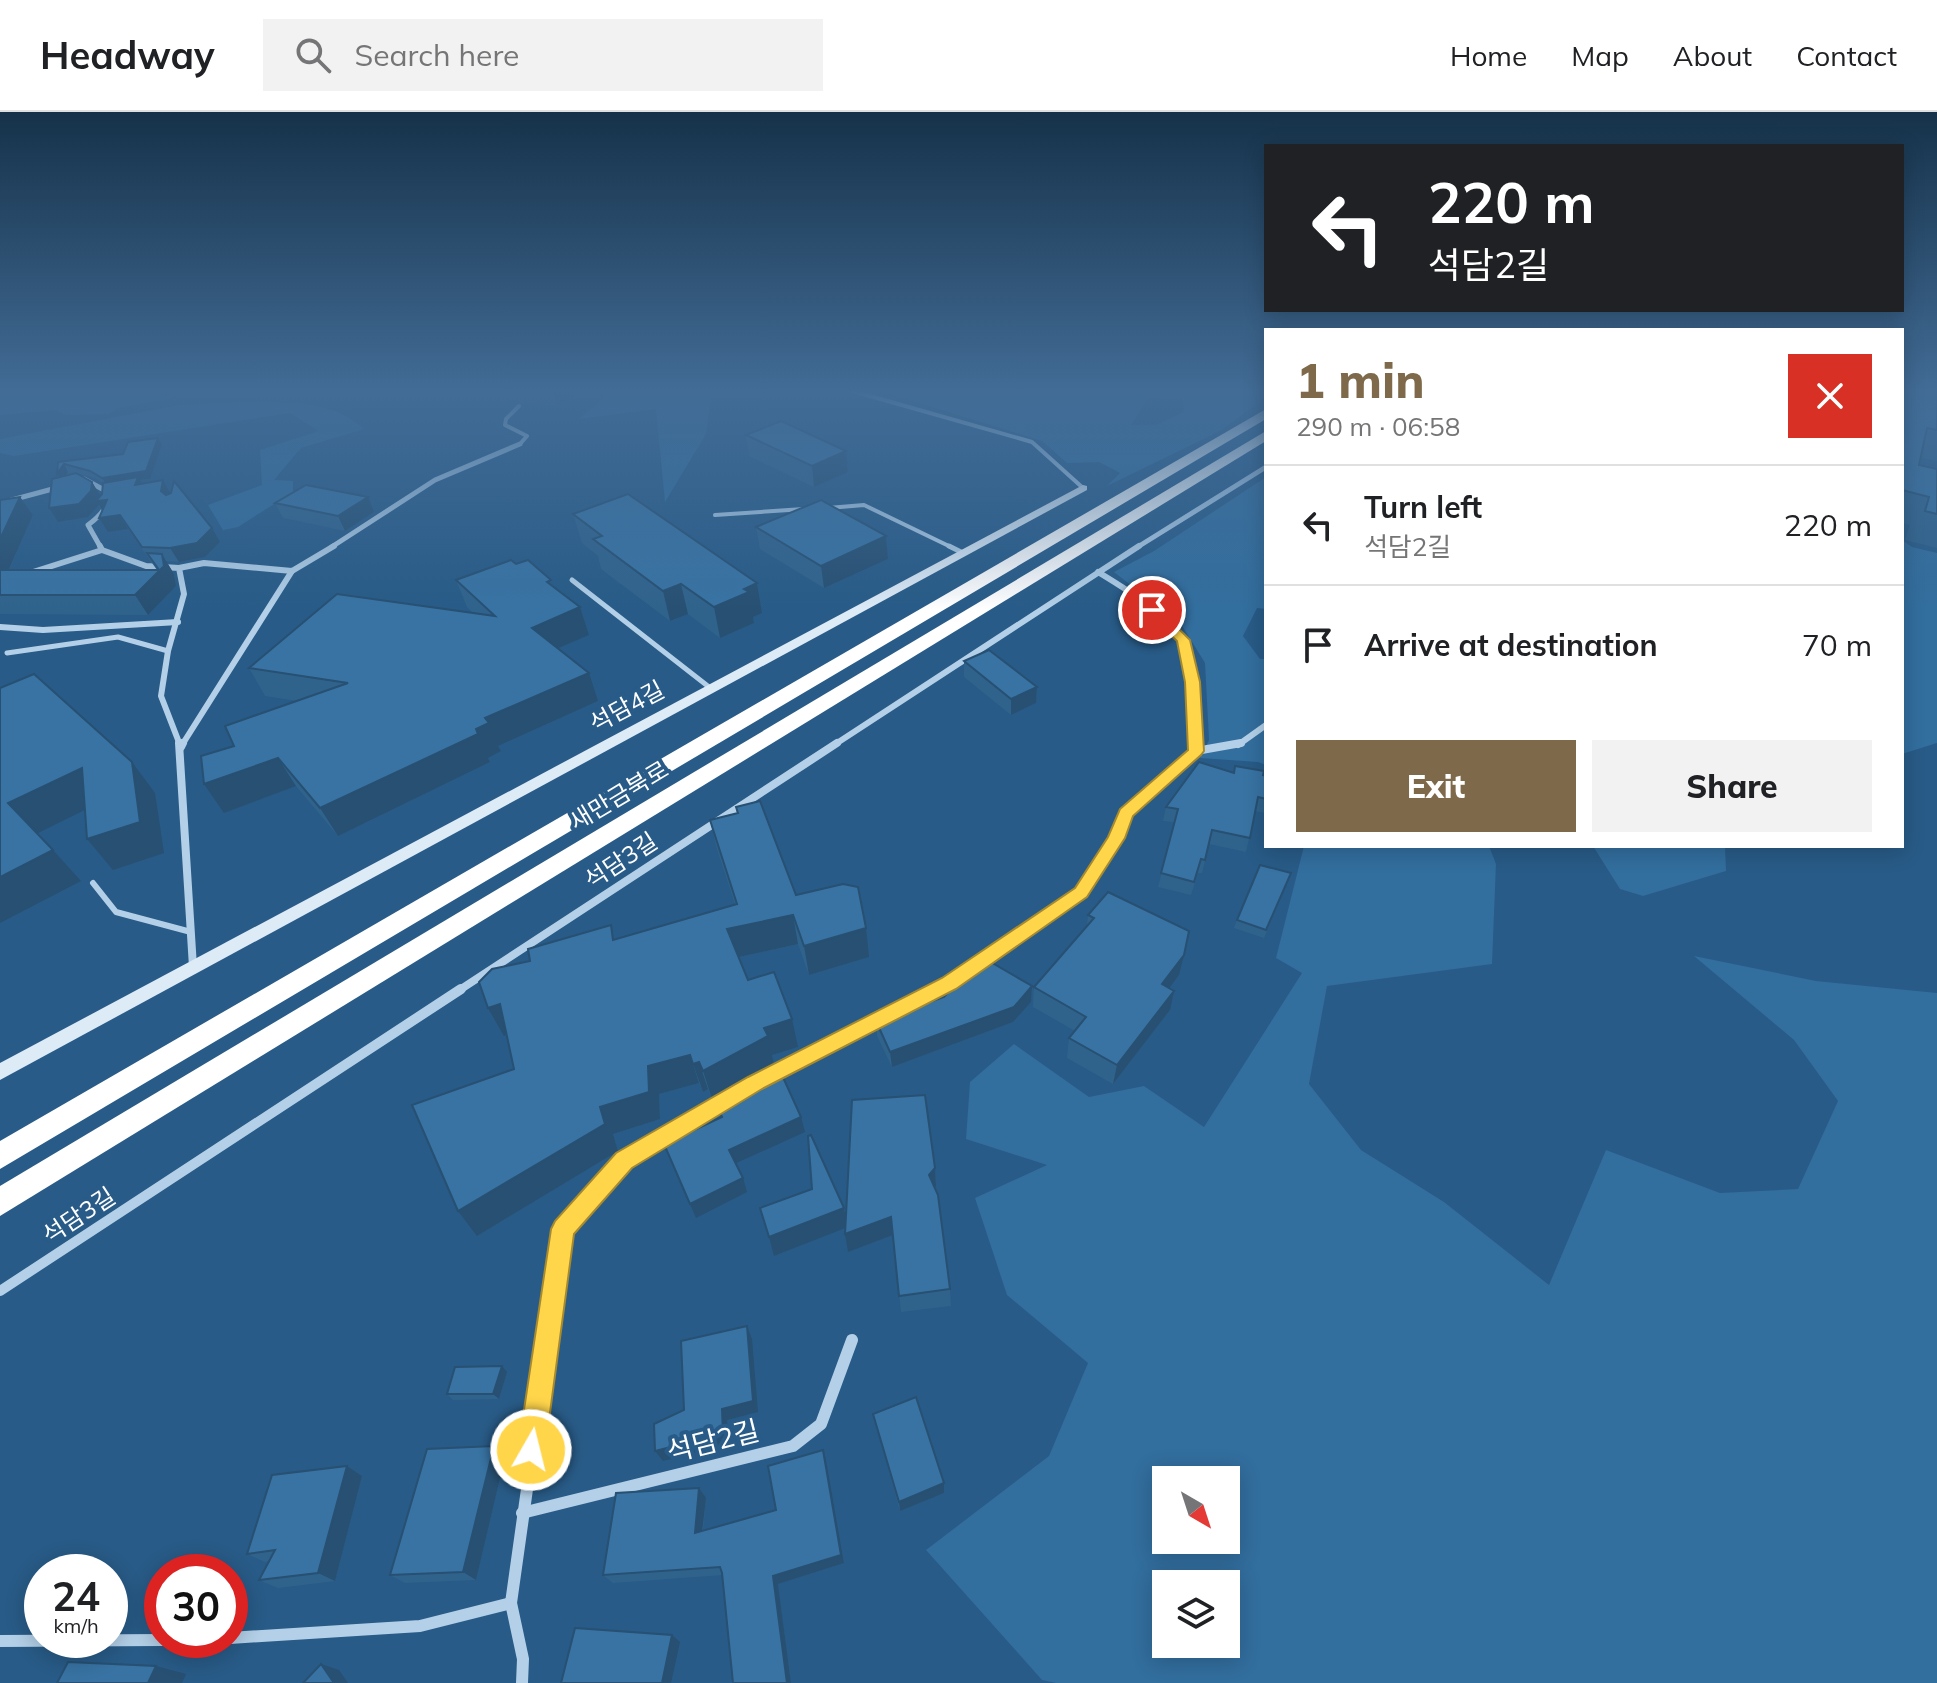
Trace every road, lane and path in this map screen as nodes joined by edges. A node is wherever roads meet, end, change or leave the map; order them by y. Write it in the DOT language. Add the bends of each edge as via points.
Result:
graph roads {
  1 [pos="474,463"];
  2 [pos="1056,463"];
  3 [pos="1180,463"];
  4 [pos="1219,463"];
  5 [pos="1264,468"];
  6 [pos="78,478"];
  7 [pos="88,480"];
  8 [pos="1083,488"];
  9 [pos="118,489"];
  10 [pos="106,491"];
  11 [pos="0,503"];
  12 [pos="819,508"];
  13 [pos="804,509"];
  14 [pos="715,515"];
  15 [pos="102,550"];
  16 [pos="961,552"];
  17 [pos="179,568"];
  18 [pos="292,571"];
  19 [pos="1098,572"];
  20 [pos="20,578"];
  21 [pos="572,580"];
  22 [pos="178,622"];
  23 [pos="0,627"];
  24 [pos="168,651"];
  25 [pos="7,653"];
  26 [pos="709,687"];
  27 [pos="1264,726"];
  28 [pos="181,747"];
  29 [pos="1196,751"];
  30 [pos="93,883"];
  31 [pos="191,932"];
  32 [pos="193,967"];
  33 [pos="0,1072"];
  34 [pos="755,1083"];
  35 [pos="729,1099"];
  36 [pos="0,1156"];
  37 [pos="0,1202"];
  38 [pos="0,1291"];
  39 [pos="852,1340"];
  40 [pos="522,1513"];
  41 [pos="511,1603"];
  42 [pos="248,1637"];
  43 [pos="144,1640"];
  44 [pos="0,1641"];
  45 [pos="522,1683"];
  1 -- 18 [label="street" via="435,480"];
  2 -- 8 [label="lane"];
  3 -- 36 [label="highway, 새만금북로"];
  4 -- 37 [label="highway, 새만금북로"];
  5 -- 19 [label="street, 석담3길"];
  6 -- 7 [label="street"];
  7 -- 10 [label="street"];
  7 -- 11 [label="street"];
  8 -- 16 [label="street, 석담4길"];
  9 -- 10 [label="street"];
  10 -- 15 [label="street" via="105,511 88,525"];
  12 -- 16 [label="lane" via="864,505"];
  13 -- 14 [label="lane"];
  15 -- 17 [label="street" via="146,566"];
  15 -- 20 [label="street"];
  16 -- 26 [label="street, 석담4길"];
  17 -- 18 [label="street" via="204,563"];
  17 -- 22 [label="street" via="184,594"];
  18 -- 28 [label="street"];
  19 -- 29 [label="street" via="1136,595 1183,640 1192,682"];
  19 -- 38 [label="street, 석담3길"];
  21 -- 26 [label="lane"];
  22 -- 23 [label="street" via="43,630"];
  22 -- 24 [label="street"];
  24 -- 25 [label="lane" via="118,637"];
  24 -- 28 [label="street" via="161,696"];
  26 -- 32 [label="street, 석담4길"];
  27 -- 29 [label="street" via="1238,745"];
  28 -- 31 [label="street"];
  29 -- 34 [label="street" via="1126,813 1081,892 949,984"];
  30 -- 31 [label="lane" via="116,912"];
  31 -- 32 [label="street"];
  32 -- 33 [label="street, 석담4길"];
  35 -- 40 [label="street" via="624,1160 563,1229"];
  39 -- 40 [label="street, 석담2길" via="821,1424 793,1446"];
  40 -- 41 [label="street"];
  41 -- 42 [label="street" via="420,1626"];
  41 -- 45 [label="street" via="523,1659"];
  43 -- 44 [label="street"];
}
